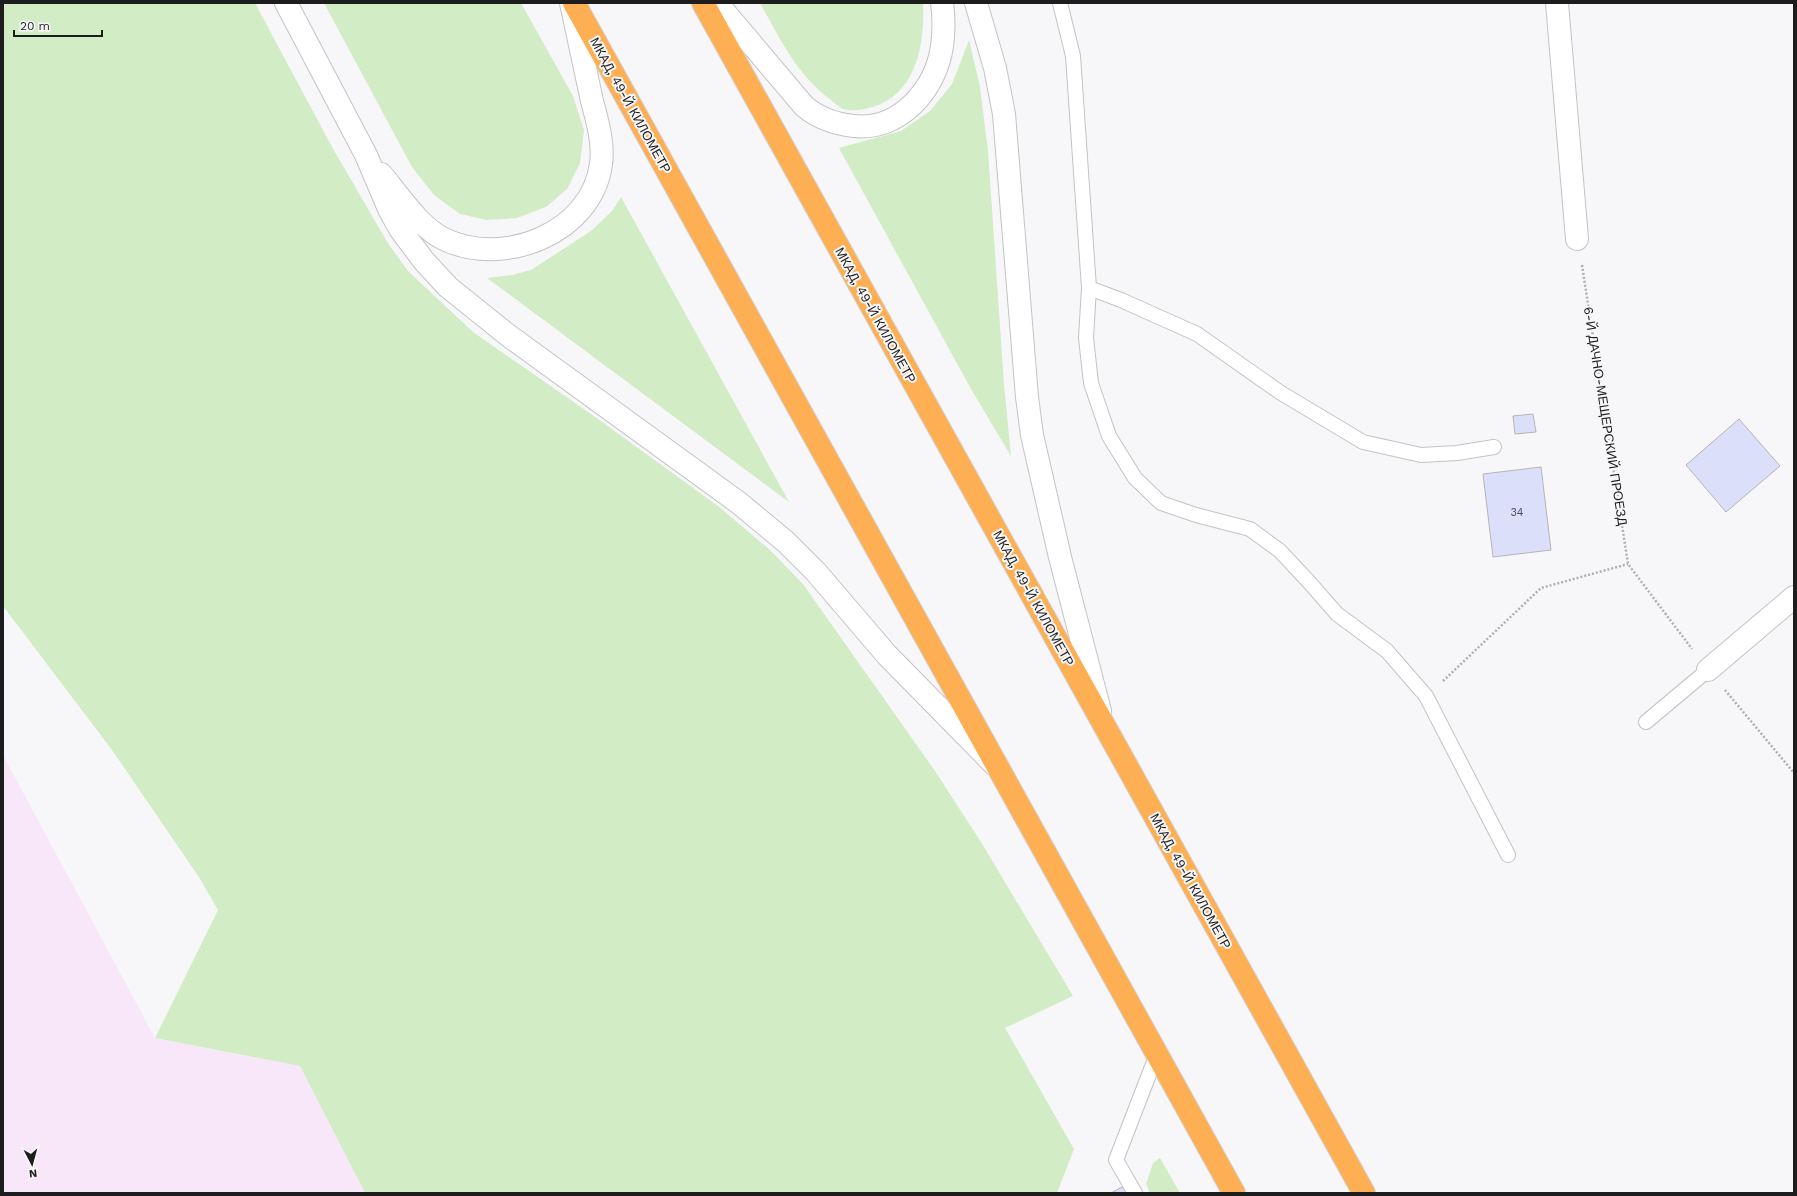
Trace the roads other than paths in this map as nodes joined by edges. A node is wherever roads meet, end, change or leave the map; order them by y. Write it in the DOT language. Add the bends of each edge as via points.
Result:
graph roads {
  1 [pos="286,3"];
  2 [pos="571,3"];
  3 [pos="574,3"];
  4 [pos="703,3"];
  5 [pos="717,3"];
  6 [pos="942,3"];
  7 [pos="976,3"];
  8 [pos="1060,3"];
  9 [pos="1557,3"];
  10 [pos="366,155"];
  11 [pos="1577,238"];
  12 [pos="1089,288"];
  13 [pos="1494,447"];
  14 [pos="1794,597"];
  15 [pos="1708,670"];
  16 [pos="1103,722"];
  17 [pos="1646,722"];
  18 [pos="1000,770"];
  19 [pos="1508,855"];
  20 [pos="1157,1054"];
  21 [pos="1135,1193"];
  22 [pos="1234,1193"];
  23 [pos="1364,1193"];
  1 -- 10 [label="street"];
  2 -- 10 [label="street" via="598,127 601,164 597,182 590,195 575,216 564,225 534,241 508,248 483,250 456,244 443,239 424,225"];
  3 -- 18 [label="highway, МКАД, 49-Й КИЛОМЕТР"];
  4 -- 16 [label="highway, МКАД, 49-Й КИЛОМЕТР"];
  5 -- 6 [label="street" via="812,113 826,121 863,127 899,116 913,106 930,82 942,46"];
  7 -- 16 [label="street" via="995,68 1004,114 1032,435 1060,557"];
  8 -- 12 [label="lane" via="1073,56"];
  9 -- 11 [label="street"];
  10 -- 18 [label="street" via="400,229 448,287 508,336 739,503 786,542 816,572 887,655"];
  12 -- 13 [label="lane" via="1197,334 1281,393 1363,442 1421,455"];
  12 -- 19 [label="lane" via="1086,338 1091,383 1109,436 1135,478 1161,503 1250,529 1280,551 1337,614 1387,651 1426,696"];
  14 -- 15 [label="street"];
  15 -- 17 [label="lane"];
  16 -- 23 [label="highway, МКАД, 49-Й КИЛОМЕТР"];
  18 -- 20 [label="highway, МКАД, 49-Й КИЛОМЕТР"];
  20 -- 21 [label="lane" via="1116,1160"];
  20 -- 22 [label="highway, МКАД, 49-Й КИЛОМЕТР"];
}
